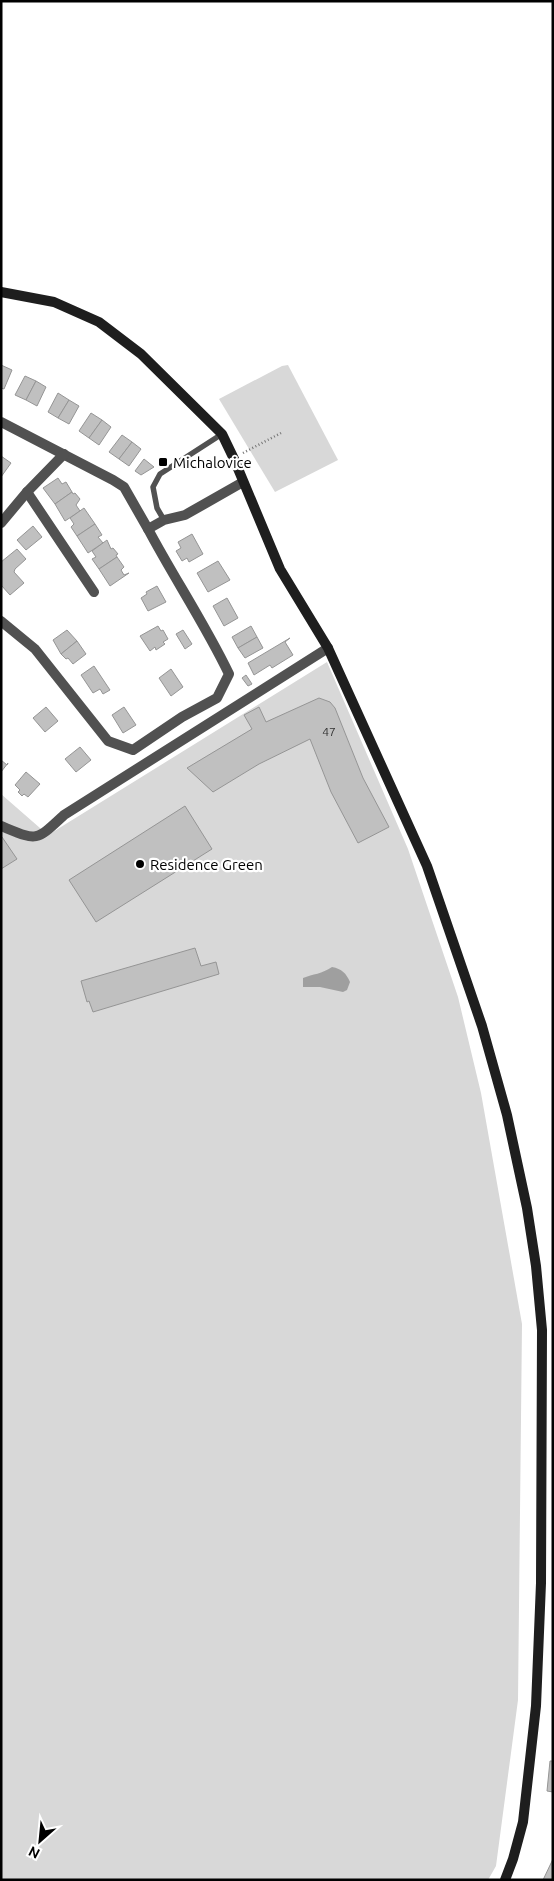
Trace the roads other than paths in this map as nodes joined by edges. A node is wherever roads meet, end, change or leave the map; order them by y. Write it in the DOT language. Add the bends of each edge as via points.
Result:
graph roads {
  1 [pos="1,292"];
  2 [pos="1,422"];
  3 [pos="222,434"];
  4 [pos="64,454"];
  5 [pos="243,482"];
  6 [pos="26,492"];
  7 [pos="164,520"];
  8 [pos="1,523"];
  9 [pos="148,529"];
  10 [pos="94,592"];
  11 [pos="1,621"];
  12 [pos="328,648"];
  13 [pos="1,826"];
  14 [pos="505,1880"];
  1 -- 3 [label="street" via="54,302 99,322 140,354"];
  2 -- 4 [label="street"];
  3 -- 5 [label="street"];
  3 -- 7 [label="lane" via="160,474 153,487 157,508"];
  4 -- 6 [label="street"];
  4 -- 9 [label="street" via="124,487"];
  5 -- 7 [label="street" via="185,515"];
  5 -- 12 [label="street" via="280,569"];
  6 -- 8 [label="street"];
  6 -- 10 [label="street"];
  7 -- 9 [label="street"];
  9 -- 11 [label="street" via="229,674 217,698 133,750 108,741 35,649"];
  12 -- 13 [label="street" via="64,815 43,834 29,838"];
  12 -- 14 [label="street" via="427,866 482,1026 507,1115 536,1266 542,1340 541,1583 536,1706 523,1822"];
}
